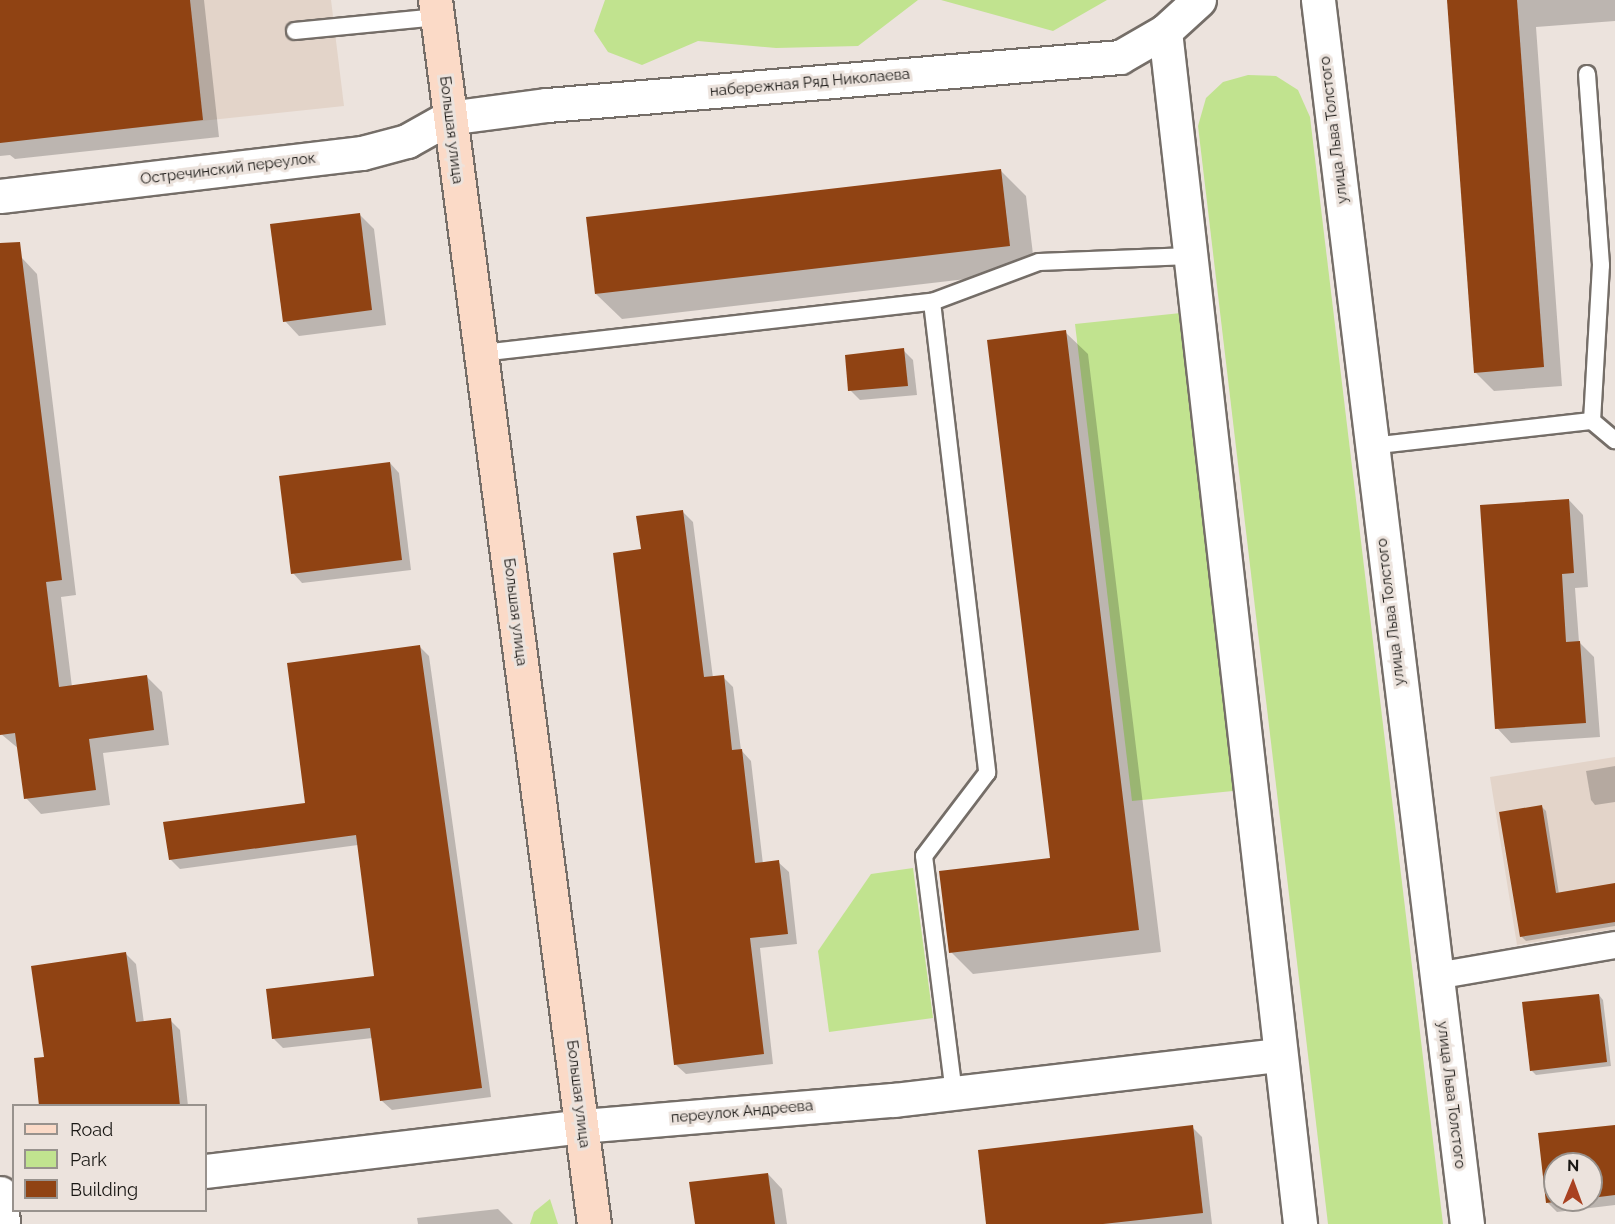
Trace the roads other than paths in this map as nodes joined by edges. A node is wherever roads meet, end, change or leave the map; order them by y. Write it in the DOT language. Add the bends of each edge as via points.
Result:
graph roads {
  1 [pos="1199,0"];
  2 [pos="1318,0"];
  3 [pos="436,9"];
  4 [pos="295,31"];
  5 [pos="1165,31"];
  6 [pos="1587,74"];
  7 [pos="448,118"];
  8 [pos="0,196"];
  9 [pos="1190,256"];
  10 [pos="1608,264"];
  11 [pos="932,302"];
  12 [pos="482,353"];
  13 [pos="1592,421"];
  14 [pos="1615,440"];
  15 [pos="1371,446"];
  16 [pos="1615,945"];
  17 [pos="1436,976"];
  18 [pos="1279,1055"];
  19 [pos="954,1093"];
  20 [pos="582,1126"];
  21 [pos="207,1171"];
  22 [pos="0,1194"];
  23 [pos="3,1224"];
  24 [pos="594,1224"];
  25 [pos="1300,1224"];
  26 [pos="1467,1224"];
  1 -- 5 [label="street, набережная Ряд Николаева"];
  2 -- 15 [label="street, улица Льва Толстого"];
  3 -- 4 [label="lane"];
  3 -- 7 [label="main road, Большая улица"];
  5 -- 7 [label="street, набережная Ряд Николаева" via="1120,57 546,105"];
  5 -- 9 [label="street"];
  6 -- 10 [label="lane"];
  7 -- 8 [label="street, Остречинский переулок" via="407,141 362,153"];
  7 -- 12 [label="main road, Большая улица"];
  9 -- 11 [label="lane" via="1039,262"];
  9 -- 18 [label="street"];
  10 -- 13 [label="lane"];
  11 -- 12 [label="lane"];
  11 -- 19 [label="lane" via="987,773 924,856"];
  12 -- 20 [label="main road, Большая улица"];
  13 -- 14 [label="lane"];
  13 -- 15 [label="lane"];
  15 -- 17 [label="street, улица Льва Толстого"];
  16 -- 17 [label="street"];
  17 -- 26 [label="street, улица Льва Толстого"];
  18 -- 19 [label="street, переулок Андреева"];
  18 -- 25 [label="street"];
  19 -- 20 [label="street, переулок Андреева"];
  20 -- 21 [label="street, переулок Андреева"];
  20 -- 24 [label="main road, Большая улица"];
  22 -- 23 [label="street"];
}
